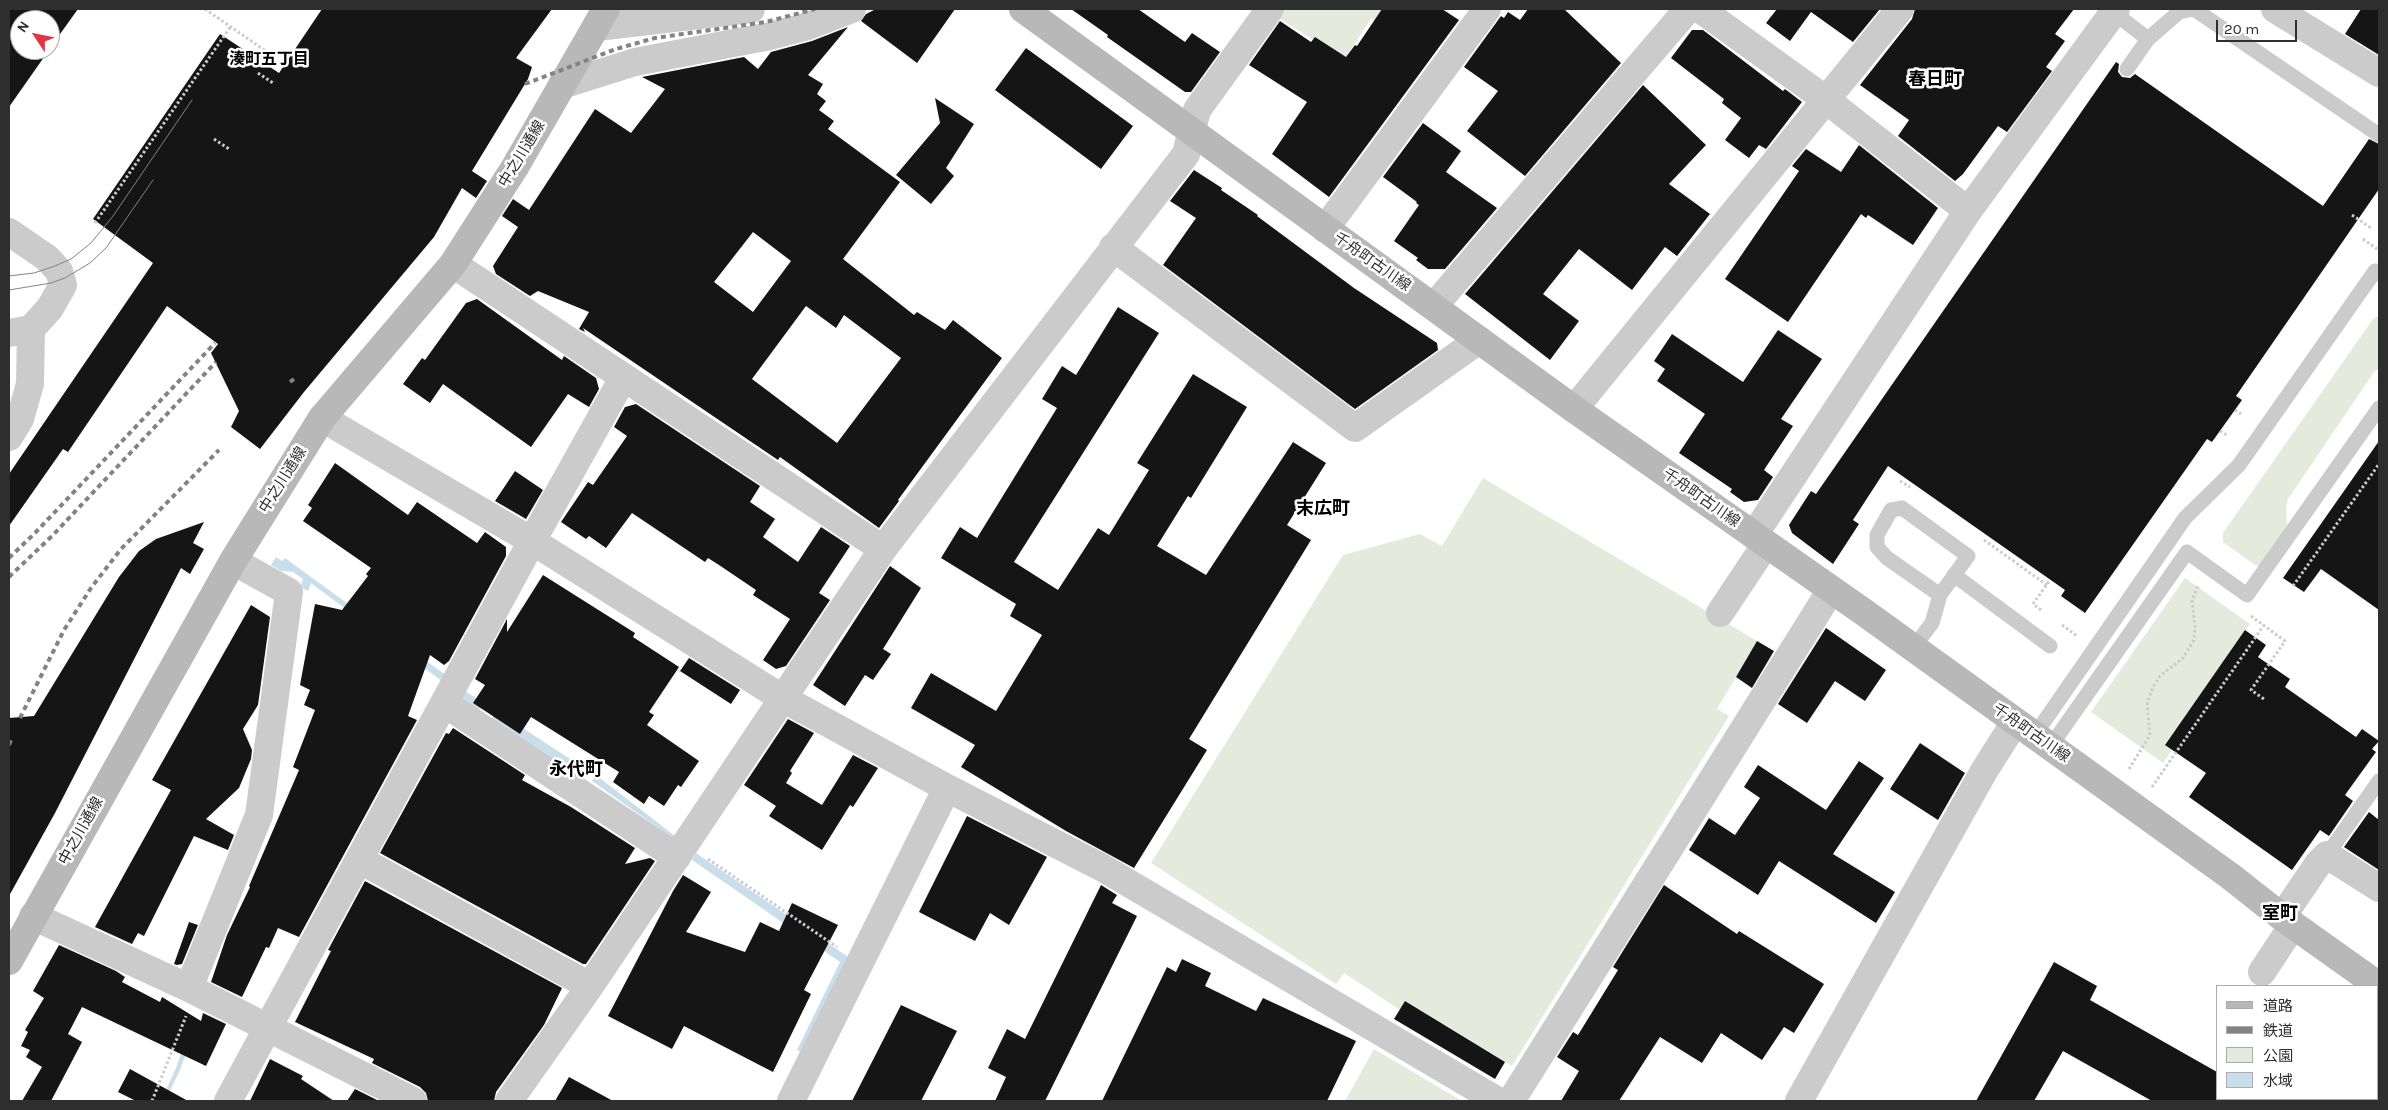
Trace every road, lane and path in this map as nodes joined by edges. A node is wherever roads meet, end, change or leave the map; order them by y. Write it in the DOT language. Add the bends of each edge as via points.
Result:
graph roads {
  1 [pos="207,9"];
  2 [pos="752,9"];
  3 [pos="852,9"];
  4 [pos="1023,9"];
  5 [pos="1270,9"];
  6 [pos="1487,9"];
  7 [pos="1688,9"];
  8 [pos="1700,9"];
  9 [pos="1900,9"];
  10 [pos="2275,9"];
  11 [pos="2112,10"];
  12 [pos="605,15"];
  13 [pos="230,26"];
  14 [pos="2148,40"];
  15 [pos="270,54"];
  16 [pos="2127,69"];
  17 [pos="258,73"];
  18 [pos="2379,73"];
  19 [pos="273,83"];
  20 [pos="562,85"];
  21 [pos="1825,99"];
  22 [pos="1191,131"];
  23 [pos="2379,135"];
  24 [pos="214,139"];
  25 [pos="229,149"];
  26 [pos="1968,211"];
  27 [pos="2352,214"];
  28 [pos="95,223"];
  29 [pos="2371,228"];
  30 [pos="1325,229"];
  31 [pos="9,232"];
  32 [pos="2363,239"];
  33 [pos="1113,247"];
  34 [pos="2379,251"];
  35 [pos="453,264"];
  36 [pos="2379,274"];
  37 [pos="1434,306"];
  38 [pos="20,331"];
  39 [pos="1479,340"];
  40 [pos="623,378"];
  41 [pos="2379,408"];
  42 [pos="1574,409"];
  43 [pos="2235,410"];
  44 [pos="2241,414"];
  45 [pos="322,418"];
  46 [pos="14,428"];
  47 [pos="2220,430"];
  48 [pos="2227,435"];
  49 [pos="2379,464"];
  50 [pos="1760,540"];
  51 [pos="532,541"];
  52 [pos="883,549"];
  53 [pos="233,561"];
  54 [pos="1954,575"];
  55 [pos="2050,580"];
  56 [pos="2293,586"];
  57 [pos="2197,587"];
  58 [pos="1830,590"];
  59 [pos="1940,595"];
  60 [pos="2034,604"];
  61 [pos="1720,613"];
  62 [pos="2264,625"];
  63 [pos="2285,641"];
  64 [pos="2050,646"];
  65 [pos="1914,648"];
  66 [pos="782,698"];
  67 [pos="2264,699"];
  68 [pos="444,703"];
  69 [pos="2033,735"];
  70 [pos="2129,769"];
  71 [pos="2379,781"];
  72 [pos="947,788"];
  73 [pos="2137,809"];
  74 [pos="681,850"];
  75 [pos="2327,855"];
  76 [pos="360,860"];
  77 [pos="2379,888"];
  78 [pos="34,916"];
  79 [pos="2287,921"];
  80 [pos="9,960"];
  81 [pos="861,963"];
  82 [pos="2262,972"];
  83 [pos="2378,985"];
  84 [pos="590,986"];
  85 [pos="189,988"];
  86 [pos="267,1028"];
  87 [pos="152,1101"];
  88 [pos="228,1101"];
  89 [pos="413,1101"];
  90 [pos="509,1101"];
  91 [pos="791,1101"];
  92 [pos="1498,1101"];
  93 [pos="1511,1101"];
  94 [pos="1799,1101"];
  1 -- 13 [label="path"];
  2 -- 12 [label="street"];
  3 -- 20 [label="street" via="808,26 635,62"];
  4 -- 22 [label="street, 千舟町古川線"];
  5 -- 22 [label="street" via="1197,110"];
  6 -- 30 [label="street"];
  7 -- 37 [label="street"];
  8 -- 21 [label="street"];
  9 -- 21 [label="street"];
  10 -- 18 [label="street"];
  11 -- 14 [label="lane"];
  11 -- 26 [label="street"];
  12 -- 20 [label="street, 中之川通線"];
  13 -- 15 [label="path"];
  13 -- 28 [label="path"];
  14 -- 16 [label="lane"];
  14 -- 23 [label="lane" via="2179,12 2194,9"];
  17 -- 19 [label="path"];
  20 -- 35 [label="street, 中之川通線" via="515,168"];
  21 -- 26 [label="street"];
  21 -- 42 [label="street"];
  22 -- 30 [label="street, 千舟町古川線"];
  22 -- 33 [label="street" via="1186,154"];
  24 -- 25 [label="path"];
  26 -- 50 [label="street"];
  27 -- 29 [label="path"];
  30 -- 37 [label="street, 千舟町古川線"];
  31 -- 38 [label="street" via="47,258 59,271 62,285 50,308"];
  32 -- 34 [label="path"];
  33 -- 39 [label="street" via="1355,428"];
  33 -- 52 [label="street"];
  35 -- 40 [label="street"];
  35 -- 45 [label="street, 中之川通線"];
  36 -- 69 [label="lane" via="2374,271 2239,465 2185,518"];
  37 -- 39 [label="street, 千舟町古川線"];
  38 -- 46 [label="street" via="30,384"];
  39 -- 42 [label="street, 千舟町古川線"];
  40 -- 51 [label="street"];
  40 -- 52 [label="street"];
  41 -- 69 [label="lane" via="2246,595 2187,552"];
  42 -- 50 [label="street, 千舟町古川線"];
  43 -- 44 [label="path"];
  45 -- 51 [label="street"];
  45 -- 53 [label="street, 中之川通線"];
  47 -- 48 [label="path"];
  49 -- 56 [label="path"];
  50 -- 58 [label="street, 千舟町古川線"];
  50 -- 61 [label="street"];
  51 -- 66 [label="street"];
  51 -- 68 [label="street"];
  52 -- 66 [label="street"];
  53 -- 78 [label="street, 中之川通線"];
  53 -- 85 [label="street" via="289,592 259,815"];
  54 -- 59 [label="lane"];
  54 -- 59 [label="lane" via="1968,556 1902,508 1891,510 1877,535 1877,547 1887,558"];
  54 -- 64 [label="lane"];
  55 -- 60 [label="path"];
  57 -- 70 [label="path" via="2192,600 2196,627 2194,640 2183,658 2160,676 2153,687 2147,704 2150,735"];
  58 -- 65 [label="street, 千舟町古川線"];
  58 -- 93 [label="street"];
  59 -- 65 [label="lane" via="1932,623"];
  62 -- 73 [label="path"];
  63 -- 67 [label="path" via="2251,690"];
  65 -- 69 [label="street, 千舟町古川線"];
  66 -- 72 [label="street"];
  66 -- 74 [label="street"];
  68 -- 74 [label="street"];
  68 -- 76 [label="street"];
  69 -- 73 [label="street, 千舟町古川線"];
  69 -- 94 [label="street" via="1984,771"];
  71 -- 75 [label="lane"];
  72 -- 81 [label="street"];
  72 -- 92 [label="street" via="1102,868"];
  73 -- 79 [label="street, 千舟町古川線"];
  74 -- 81 [label="path"];
  74 -- 84 [label="street"];
  75 -- 77 [label="street"];
  75 -- 79 [label="street" via="2318,864"];
  76 -- 84 [label="street"];
  76 -- 86 [label="street"];
  78 -- 80 [label="street, 中之川通線"];
  78 -- 85 [label="street"];
  79 -- 82 [label="street"];
  79 -- 83 [label="street, 千舟町古川線"];
  81 -- 91 [label="street"];
  84 -- 90 [label="street"];
  85 -- 86 [label="street"];
  85 -- 87 [label="path" via="189,1005"];
  86 -- 88 [label="street"];
  86 -- 89 [label="street"];
}
